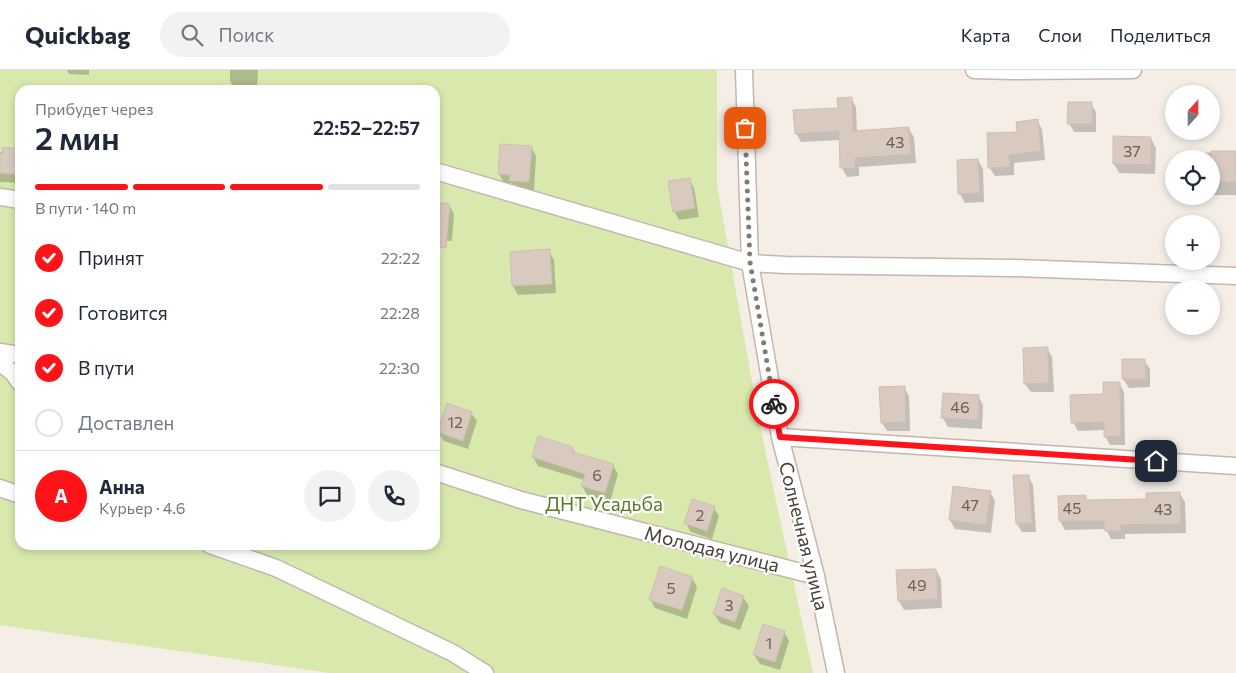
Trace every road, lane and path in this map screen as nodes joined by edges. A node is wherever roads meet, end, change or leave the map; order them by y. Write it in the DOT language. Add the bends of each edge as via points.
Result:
graph roads {
  1 [pos="744,70"];
  2 [pos="974,70"];
  3 [pos="1133,70"];
  4 [pos="440,172"];
  5 [pos="0,198"];
  6 [pos="15,200"];
  7 [pos="750,262"];
  8 [pos="1236,276"];
  9 [pos="0,352"];
  10 [pos="15,354"];
  11 [pos="0,363"];
  12 [pos="15,376"];
  13 [pos="780,437"];
  14 [pos="1236,466"];
  15 [pos="440,474"];
  16 [pos="0,488"];
  17 [pos="15,493"];
  18 [pos="224,550"];
  19 [pos="816,576"];
  20 [pos="485,673"];
  21 [pos="836,673"];
  1 -- 7 [label="street, Солнечная улица"];
  2 -- 3 [label="street"];
  4 -- 7 [label="street"];
  5 -- 6 [label="street"];
  7 -- 8 [label="street"];
  7 -- 13 [label="street, Солнечная улица"];
  9 -- 10 [label="street"];
  11 -- 12 [label="street"];
  13 -- 14 [label="street"];
  13 -- 19 [label="street, Солнечная улица"];
  15 -- 19 [label="street, Молодая улица" via="521,500"];
  16 -- 17 [label="street"];
  18 -- 20 [label="street" via="276,568 454,653"];
  19 -- 21 [label="street, Солнечная улица"];
}
